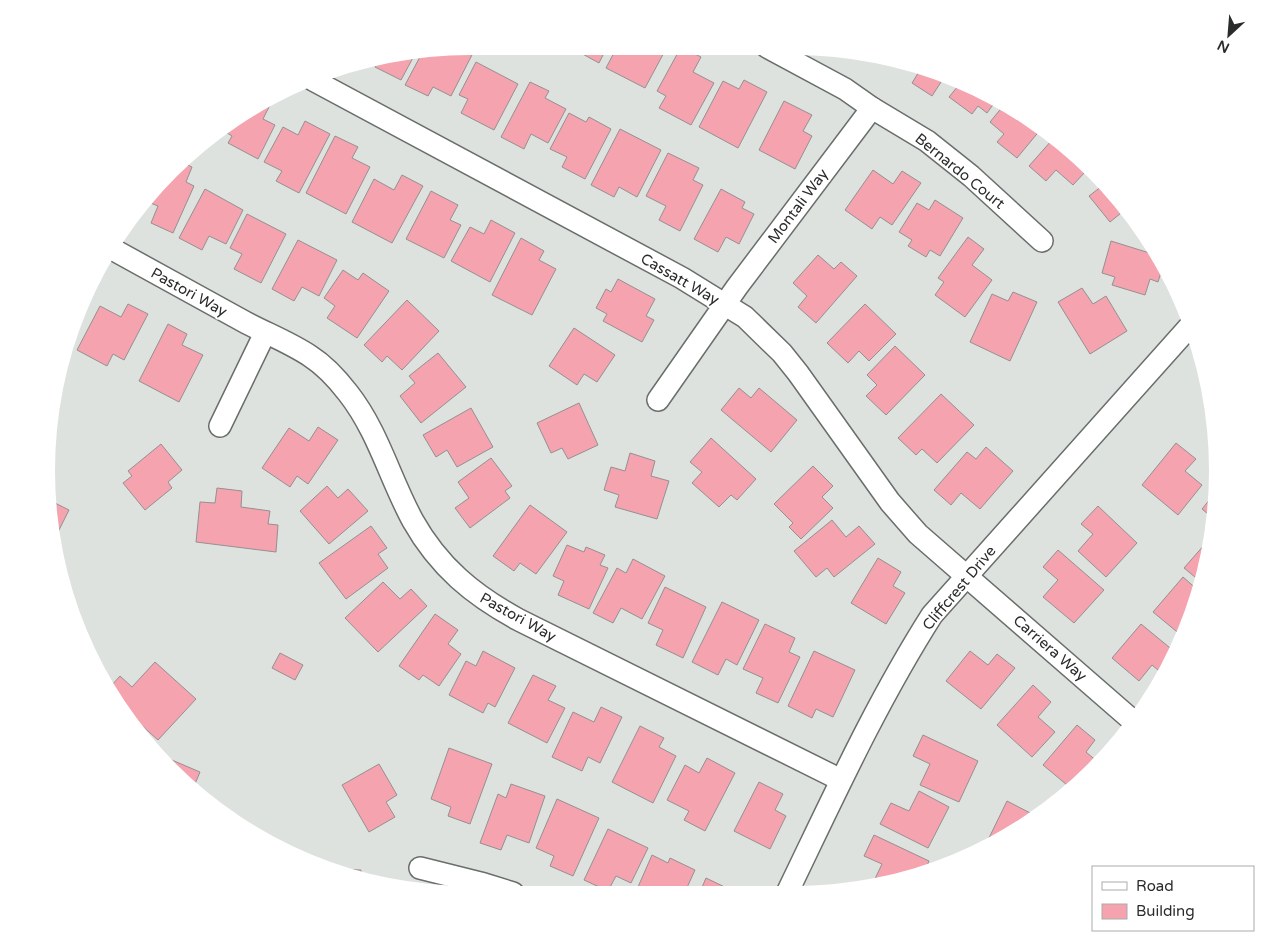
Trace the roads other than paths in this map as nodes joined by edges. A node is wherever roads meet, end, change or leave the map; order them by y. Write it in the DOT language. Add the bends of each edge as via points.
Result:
graph roads {
  1 [pos="782,55"];
  2 [pos="320,84"];
  3 [pos="872,108"];
  4 [pos="1042,241"];
  5 [pos="118,252"];
  6 [pos="724,304"];
  7 [pos="1185,332"];
  8 [pos="265,333"];
  9 [pos="658,400"];
  10 [pos="220,426"];
  11 [pos="966,576"];
  12 [pos="1128,716"];
  13 [pos="841,780"];
  14 [pos="420,868"];
  15 [pos="490,886"];
  16 [pos="791,886"];
  1 -- 3 [label="street, Bernardo Court" via="845,89"];
  2 -- 6 [label="street, Cassatt Way" via="682,278"];
  3 -- 4 [label="street, Bernardo Court" via="934,147"];
  3 -- 6 [label="street, Montali Way"];
  5 -- 8 [label="street, Pastori Way"];
  6 -- 9 [label="street, Montali Way"];
  6 -- 11 [label="street, Cassatt Way" via="745,317 782,353 890,502 918,534"];
  7 -- 11 [label="street, Cliffcrest Drive"];
  8 -- 10 [label="street"];
  8 -- 13 [label="street, Pastori Way" via="311,356 348,393 375,437 417,526 440,559 469,589 519,620"];
  11 -- 12 [label="street, Carriera Way"];
  11 -- 13 [label="street, Cliffcrest Drive" via="932,615 906,657"];
  13 -- 16 [label="street, Cliffcrest Drive"];
  14 -- 15 [label="street"];
}
